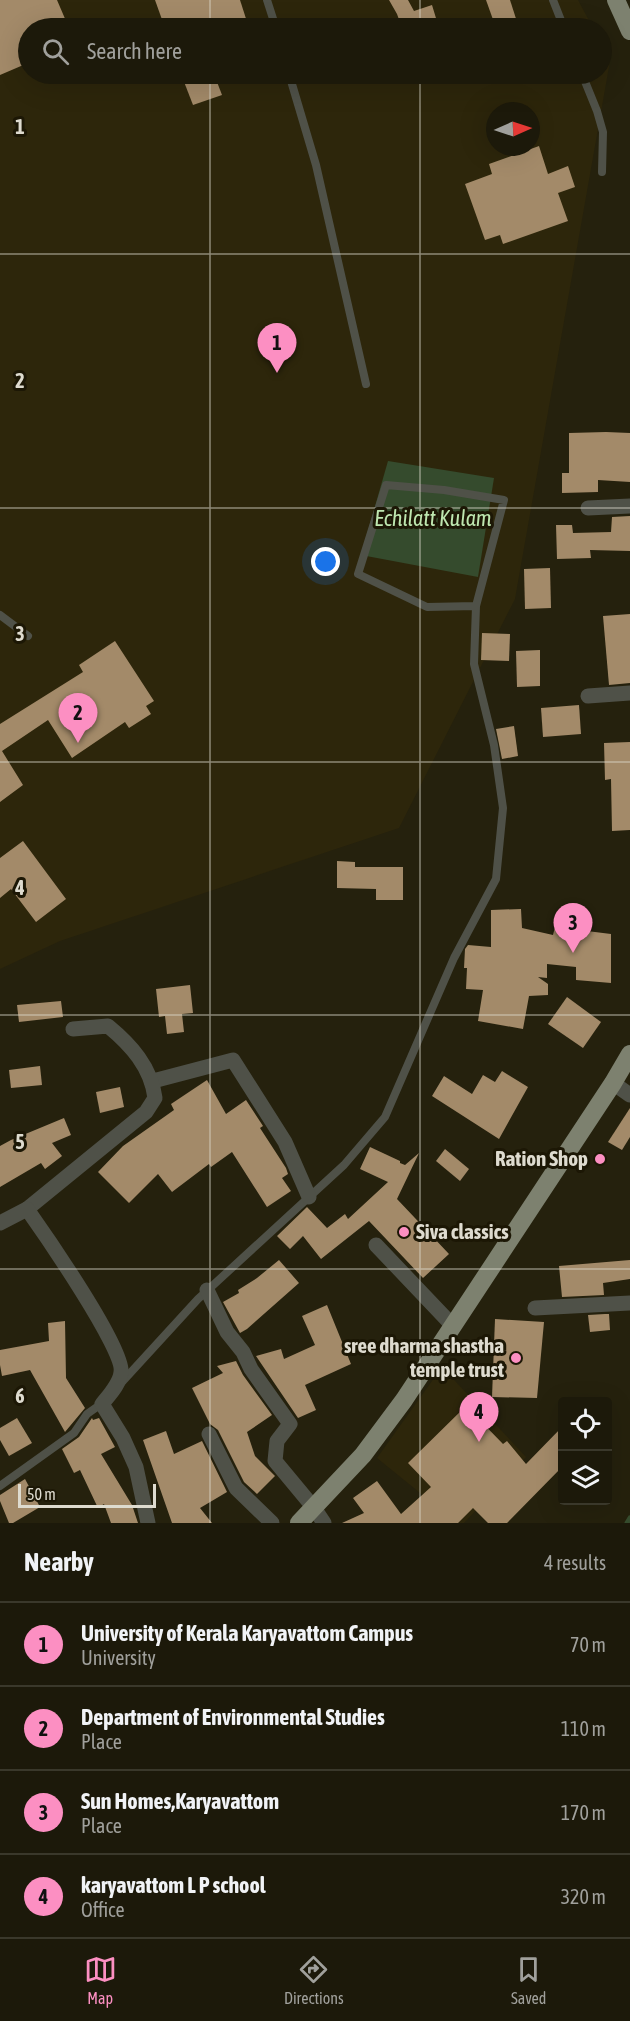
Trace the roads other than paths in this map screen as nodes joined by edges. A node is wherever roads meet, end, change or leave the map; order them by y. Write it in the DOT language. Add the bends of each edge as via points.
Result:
graph roads {
  1 [pos="267,0"];
  2 [pos="552,0"];
  3 [pos="616,0"];
  4 [pos="273,18"];
  5 [pos="560,18"];
  6 [pos="630,31"];
  7 [pos="292,84"];
  8 [pos="586,84"];
  9 [pos="602,172"];
  10 [pos="366,384"];
  11 [pos="630,506"];
  12 [pos="588,508"];
  13 [pos="476,606"];
  14 [pos="0,615"];
  15 [pos="28,636"];
  16 [pos="630,693"];
  17 [pos="588,696"];
  18 [pos="73,1029"];
  19 [pos="630,1054"];
  20 [pos="153,1081"];
  21 [pos="613,1083"];
  22 [pos="630,1095"];
  23 [pos="309,1197"];
  24 [pos="27,1209"];
  25 [pos="0,1223"];
  26 [pos="376,1245"];
  27 [pos="207,1290"];
  28 [pos="630,1303"];
  29 [pos="535,1308"];
  30 [pos="453,1326"];
  31 [pos="102,1404"];
  32 [pos="208,1434"];
  33 [pos="0,1486"];
  34 [pos="319,1515"];
  35 [pos="148,1523"];
  36 [pos="272,1523"];
  37 [pos="299,1523"];
  1 -- 4 [label="lane"];
  2 -- 5 [label="lane"];
  3 -- 6 [label="main road"];
  7 -- 10 [label="lane" via="316,165"];
  8 -- 9 [label="lane" via="603,132"];
  11 -- 12 [label="street"];
  13 -- 13 [label="lane" via="426,607 358,574 386,485 504,500"];
  13 -- 23 [label="lane" via="474,664 494,745 502,808 496,879 454,958 385,1117 344,1165"];
  14 -- 15 [label="lane"];
  16 -- 17 [label="street"];
  18 -- 20 [label="street" via="108,1026 128,1043"];
  19 -- 21 [label="main road"];
  20 -- 23 [label="street" via="233,1060 285,1142"];
  20 -- 24 [label="street" via="155,1098 146,1112"];
  21 -- 22 [label="street"];
  21 -- 30 [label="main road"];
  23 -- 27 [label="lane"];
  24 -- 25 [label="street"];
  24 -- 31 [label="street" via="95,1313 120,1360 120,1376"];
  26 -- 30 [label="street"];
  27 -- 31 [label="lane"];
  27 -- 34 [label="street" via="227,1332 290,1424 277,1441 275,1461"];
  28 -- 29 [label="street"];
  30 -- 34 [label="main road"];
  31 -- 33 [label="lane" via="87,1414 74,1433"];
  31 -- 35 [label="street" via="136,1467"];
  32 -- 36 [label="street" via="236,1488"];
  34 -- 37 [label="main road"];
}
